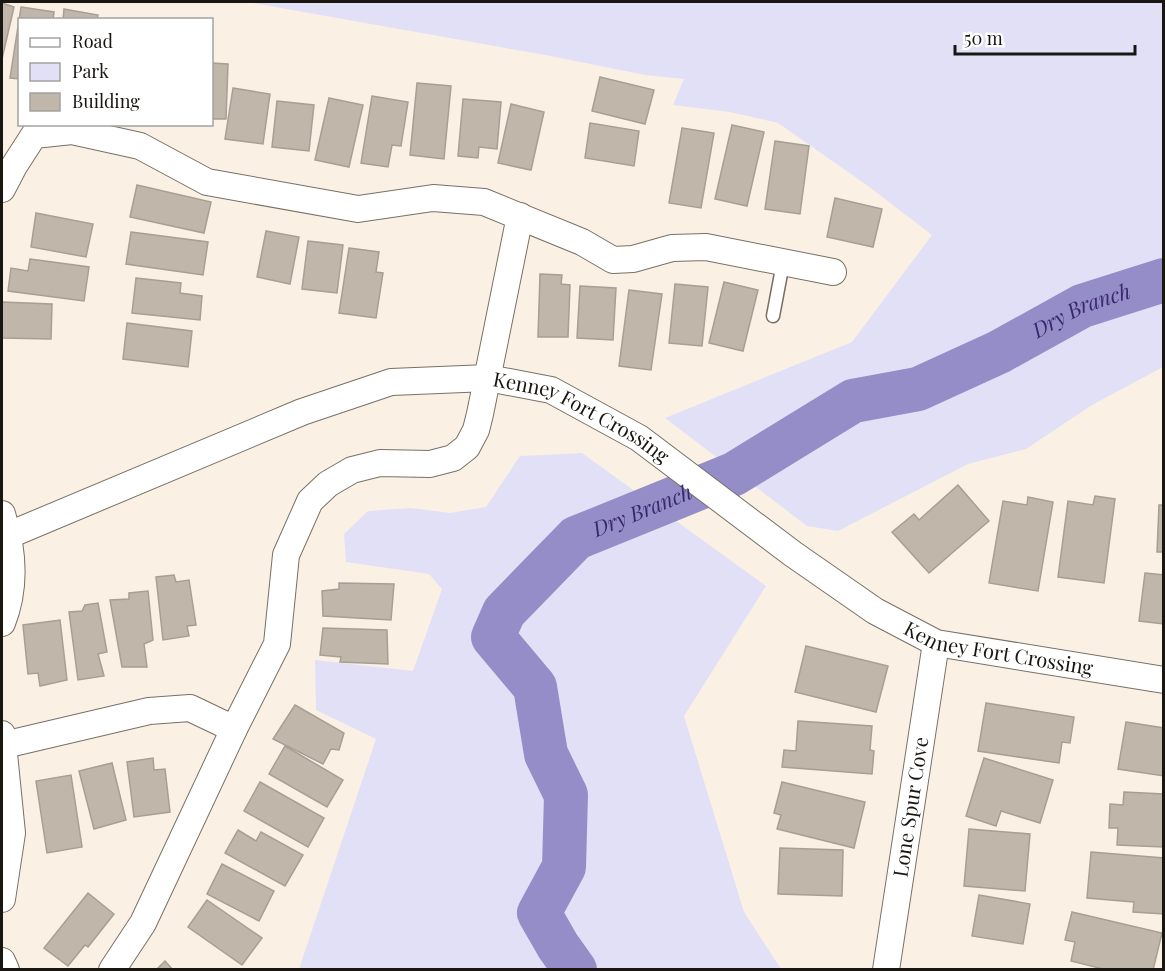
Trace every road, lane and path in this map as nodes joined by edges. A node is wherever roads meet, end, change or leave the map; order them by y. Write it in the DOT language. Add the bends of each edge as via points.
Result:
graph roads {
  1 [pos="2,189"];
  2 [pos="520,216"];
  3 [pos="783,263"];
  4 [pos="832,272"];
  5 [pos="773,316"];
  6 [pos="488,378"];
  7 [pos="4,528"];
  8 [pos="2,623"];
  9 [pos="936,643"];
  10 [pos="1164,680"];
  11 [pos="234,729"];
  12 [pos="3,739"];
  13 [pos="2,899"];
  14 [pos="2,961"];
  15 [pos="6,969"];
  16 [pos="112,969"];
  17 [pos="886,969"];
  1 -- 2 [label="street" via="34,135 72,131 140,146 207,182 358,209 433,198 484,202"];
  2 -- 3 [label="street" via="582,242 613,260 633,260 672,248 706,247"];
  2 -- 6 [label="street"];
  3 -- 4 [label="street"];
  3 -- 5 [label="lane"];
  6 -- 7 [label="street, Kenney Fort Crossing" via="391,382 302,412"];
  6 -- 9 [label="street, Kenney Fort Crossing" via="551,390 639,438 875,611"];
  6 -- 11 [label="street" via="476,430 467,447 453,458 430,464 380,463 352,470 328,483 310,501 286,555 277,644"];
  7 -- 8 [label="street" via="12,575"];
  9 -- 10 [label="street, Kenney Fort Crossing"];
  9 -- 17 [label="street, Lone Spur Cove"];
  11 -- 12 [label="street" via="190,708 149,711"];
  11 -- 16 [label="street" via="143,923"];
  12 -- 13 [label="street" via="12,833"];
  14 -- 15 [label="street"];
}
